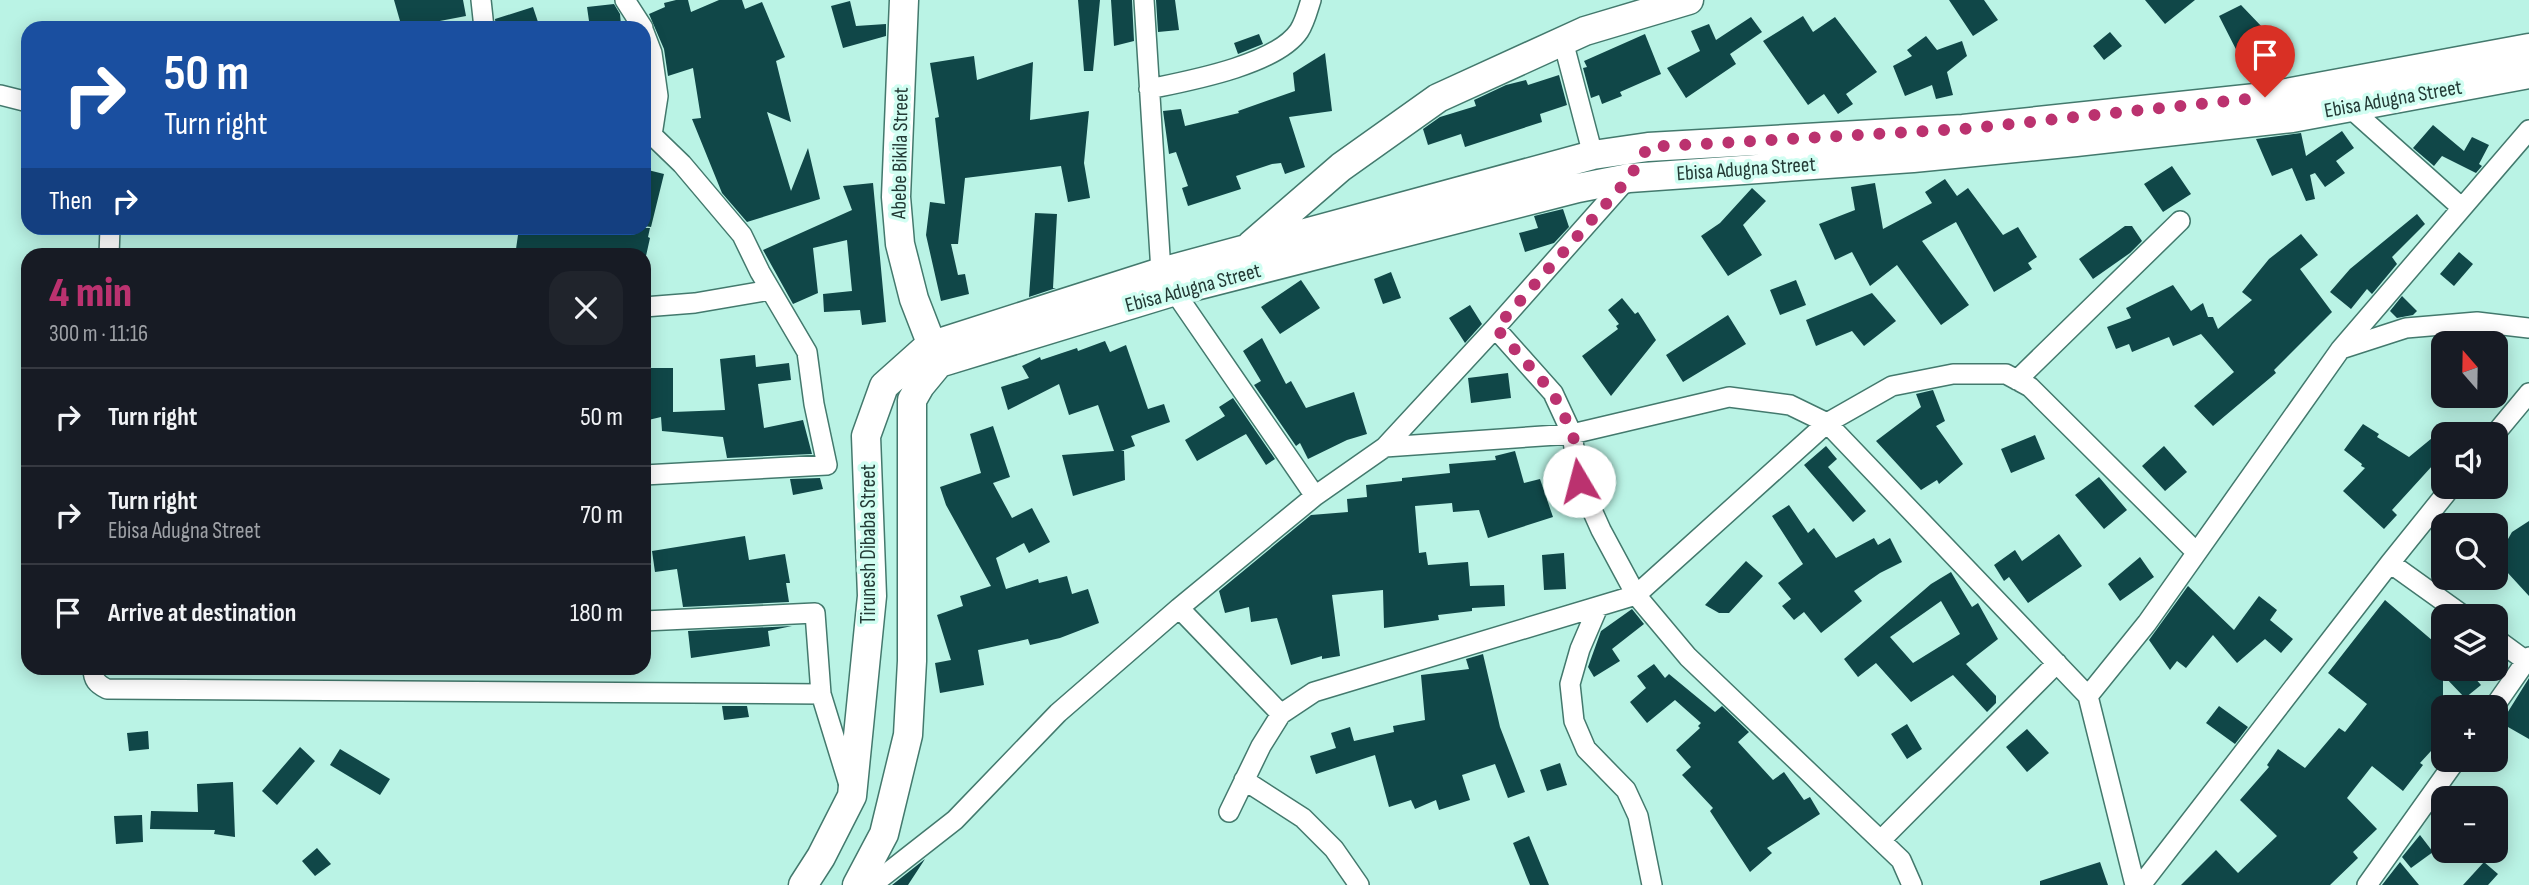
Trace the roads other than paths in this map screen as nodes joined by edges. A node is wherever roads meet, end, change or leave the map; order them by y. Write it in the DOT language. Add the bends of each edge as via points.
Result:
graph roads {
  1 [pos="481,0"];
  2 [pos="625,0"];
  3 [pos="904,0"];
  4 [pos="1144,0"];
  5 [pos="1311,0"];
  6 [pos="1689,0"];
  7 [pos="483,21"];
  8 [pos="638,21"];
  9 [pos="1563,41"];
  10 [pos="2529,48"];
  11 [pos="651,50"];
  12 [pos="2529,74"];
  13 [pos="1149,89"];
  14 [pos="0,95"];
  15 [pos="21,100"];
  16 [pos="2349,107"];
  17 [pos="651,123"];
  18 [pos="2529,130"];
  19 [pos="651,137"];
  20 [pos="1648,147"];
  21 [pos="1593,155"];
  22 [pos="1629,178"];
  23 [pos="2462,208"];
  24 [pos="2180,221"];
  25 [pos="1244,251"];
  26 [pos="1167,282"];
  27 [pos="770,289"];
  28 [pos="651,306"];
  29 [pos="1496,328"];
  30 [pos="2529,328"];
  31 [pos="975,332"];
  32 [pos="2340,349"];
  33 [pos="935,353"];
  34 [pos="2017,380"];
  35 [pos="2529,393"];
  36 [pos="2505,422"];
  37 [pos="1827,423"];
  38 [pos="1573,434"];
  39 [pos="1385,447"];
  40 [pos="651,475"];
  41 [pos="1315,496"];
  42 [pos="2442,499"];
  43 [pos="2196,552"];
  44 [pos="2390,563"];
  45 [pos="1636,595"];
  46 [pos="2447,604"];
  47 [pos="1598,607"];
  48 [pos="1179,608"];
  49 [pos="651,621"];
  50 [pos="2508,647"];
  51 [pos="2528,661"];
  52 [pos="2057,663"];
  53 [pos="93,675"];
  54 [pos="821,694"];
  55 [pos="2503,695"];
  56 [pos="2088,696"];
  57 [pos="1281,714"];
  58 [pos="2447,772"];
  59 [pos="1244,780"];
  60 [pos="852,796"];
  61 [pos="1229,812"];
  62 [pos="1881,840"];
  63 [pos="803,885"];
  64 [pos="857,885"];
  65 [pos="872,885"];
  66 [pos="1359,885"];
  67 [pos="1653,885"];
  68 [pos="1912,885"];
  69 [pos="2135,885"];
  70 [pos="2141,885"];
  71 [pos="2367,885"];
  1 -- 7 [label="street"];
  2 -- 8 [label="street"];
  3 -- 33 [label="main road, Abebe Bikila Street" via="896,197 903,263"];
  4 -- 13 [label="street"];
  5 -- 13 [label="street" via="1299,31 1280,48 1222,74"];
  6 -- 9 [label="main road"];
  9 -- 21 [label="street"];
  9 -- 25 [label="main road" via="1438,98 1341,167"];
  10 -- 20 [label="main road, Ebisa Adugna Street" via="2265,97 1963,129"];
  11 -- 17 [label="street" via="658,96"];
  12 -- 16 [label="main road, Ebisa Adugna Street"];
  13 -- 26 [label="street"];
  14 -- 15 [label="street"];
  16 -- 22 [label="main road, Ebisa Adugna Street" via="2292,118 2076,142"];
  16 -- 23 [label="street"];
  18 -- 23 [label="street"];
  19 -- 27 [label="street" via="682,164 742,235"];
  20 -- 21 [label="main road, Ebisa Adugna Street"];
  20 -- 22 [label="street"];
  21 -- 25 [label="main road, Ebisa Adugna Street"];
  22 -- 26 [label="main road, Ebisa Adugna Street"];
  22 -- 29 [label="street"];
  23 -- 32 [label="street"];
  24 -- 34 [label="street"];
  25 -- 26 [label="main road, Ebisa Adugna Street"];
  26 -- 31 [label="main road, Ebisa Adugna Street"];
  26 -- 33 [label="main road, Ebisa Adugna Street"];
  26 -- 41 [label="street"];
  27 -- 28 [label="street"];
  27 -- 40 [label="street" via="807,352 827,466"];
  29 -- 38 [label="street" via="1553,393"];
  29 -- 39 [label="street"];
  30 -- 32 [label="street" via="2477,321 2406,328"];
  31 -- 33 [label="main road, Tirunesh Dibaba Street"];
  32 -- 43 [label="street"];
  33 -- 60 [label="main road, Tirunesh Dibaba Street" via="884,386 866,436 872,596"];
  33 -- 64 [label="main road" via="912,400 908,735 884,834"];
  34 -- 37 [label="street" via="2006,374 1953,374 1892,386"];
  34 -- 43 [label="street" via="2031,387"];
  35 -- 36 [label="street"];
  37 -- 38 [label="street" via="1790,405 1729,397"];
  37 -- 45 [label="street"];
  37 -- 52 [label="street"];
  38 -- 39 [label="street"];
  38 -- 45 [label="street" via="1579,481"];
  39 -- 41 [label="street"];
  41 -- 48 [label="street"];
  42 -- 44 [label="street"];
  43 -- 56 [label="street"];
  44 -- 46 [label="street"];
  44 -- 70 [label="street"];
  45 -- 47 [label="street"];
  45 -- 62 [label="street" via="1688,657"];
  47 -- 57 [label="street" via="1314,692"];
  47 -- 67 [label="street" via="1570,684 1574,721 1586,749 1626,790 1638,816"];
  48 -- 57 [label="street"];
  48 -- 65 [label="street" via="1058,713 955,821"];
  49 -- 54 [label="street" via="815,613"];
  50 -- 51 [label="street"];
  51 -- 55 [label="street"];
  52 -- 56 [label="street"];
  52 -- 62 [label="street"];
  53 -- 54 [label="street" via="97,684 107,689"];
  54 -- 60 [label="street"];
  56 -- 69 [label="street"];
  57 -- 59 [label="street"];
  58 -- 71 [label="street"];
  59 -- 61 [label="street"];
  59 -- 66 [label="street" via="1303,818 1334,849"];
  60 -- 63 [label="main road, Tirunesh Dibaba Street"];
  62 -- 68 [label="street" via="1901,860"];
}
